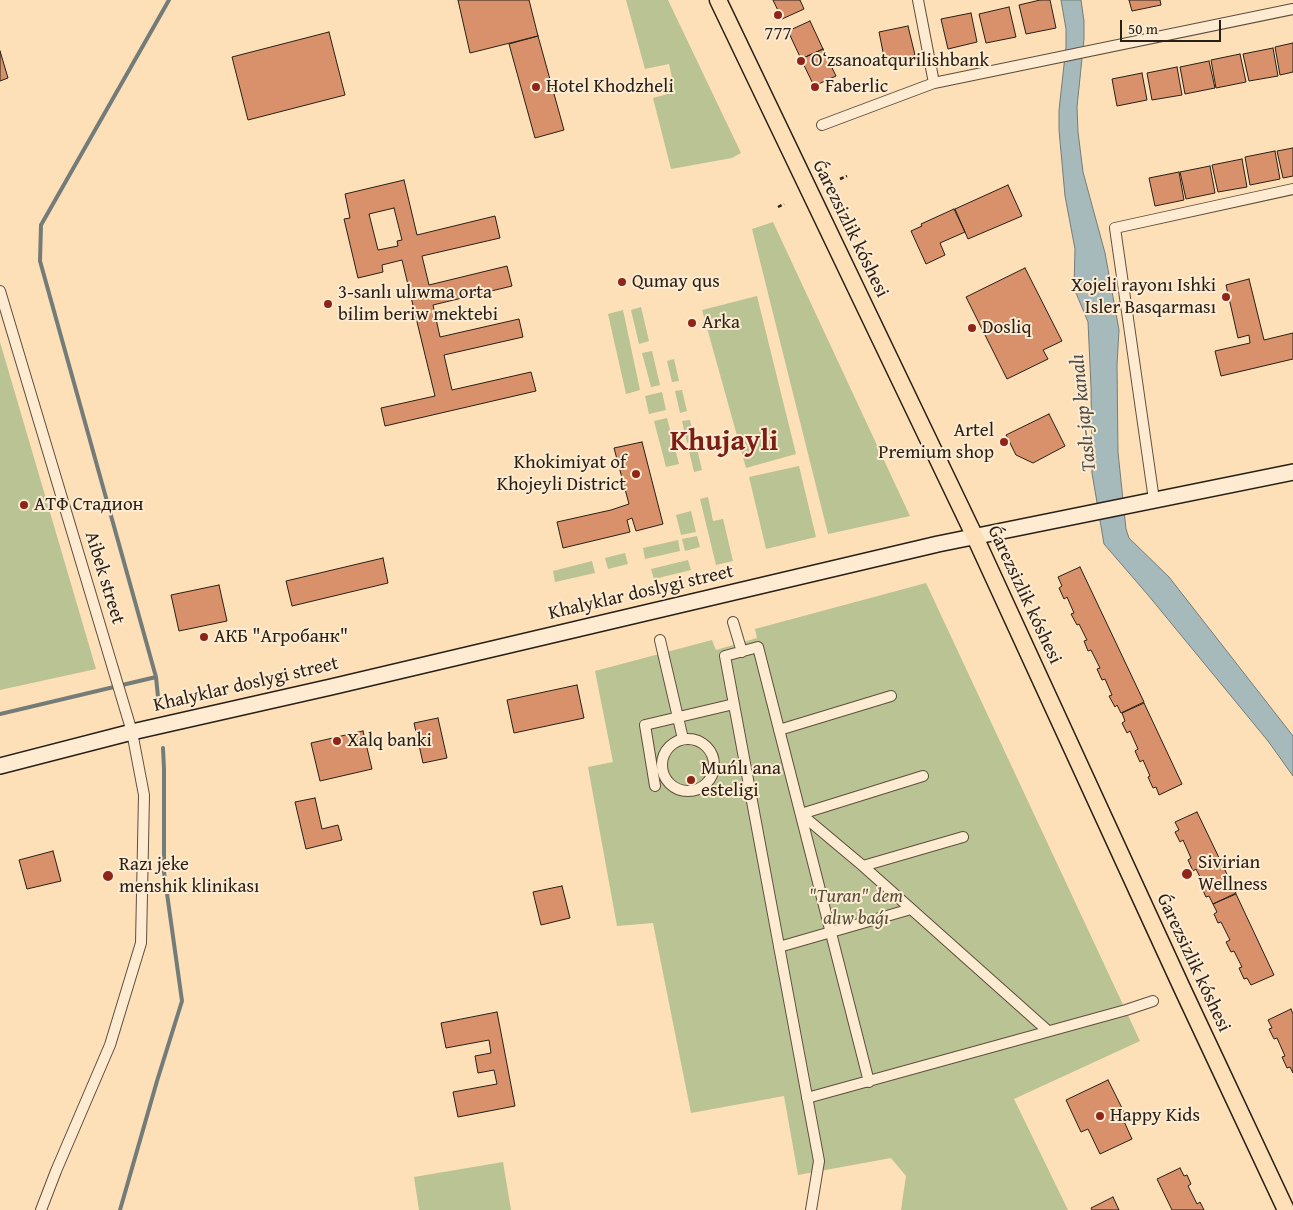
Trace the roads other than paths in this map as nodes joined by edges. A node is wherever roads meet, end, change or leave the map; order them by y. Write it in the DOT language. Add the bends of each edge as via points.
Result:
graph roads {
  1 [pos="718,0"];
  2 [pos="918,0"];
  3 [pos="1293,9"];
  4 [pos="934,83"];
  5 [pos="822,125"];
  6 [pos="1293,188"];
  7 [pos="0,291"];
  8 [pos="1293,472"];
  9 [pos="1154,500"];
  10 [pos="975,537"];
  11 [pos="733,622"];
  12 [pos="660,640"];
  13 [pos="742,652"];
  14 [pos="891,696"];
  15 [pos="734,704"];
  16 [pos="779,730"];
  17 [pos="132,732"];
  18 [pos="683,739"];
  19 [pos="0,766"];
  20 [pos="657,772"];
  21 [pos="923,776"];
  22 [pos="655,786"];
  23 [pos="801,814"];
  24 [pos="964,837"];
  25 [pos="863,866"];
  26 [pos="911,909"];
  27 [pos="831,933"];
  28 [pos="779,947"];
  29 [pos="1153,1001"];
  30 [pos="1048,1031"];
  31 [pos="870,1082"];
  32 [pos="807,1098"];
  33 [pos="41,1210"];
  34 [pos="811,1210"];
  35 [pos="1286,1210"];
  1 -- 10 [label="main road, Ǵarezsizlik kóshesi"];
  2 -- 4 [label="street"];
  3 -- 4 [label="street"];
  4 -- 5 [label="street"];
  6 -- 9 [label="street" via="1115,228"];
  7 -- 17 [label="street, Aibek street"];
  8 -- 9 [label="street, Khalyklar doslygi street"];
  9 -- 10 [label="street, Khalyklar doslygi street"];
  10 -- 17 [label="street, Khalyklar doslygi street"];
  10 -- 35 [label="main road, Ǵarezsizlik kóshesi"];
  11 -- 13 [label="street"];
  12 -- 18 [label="street"];
  13 -- 15 [label="street" via="725,656"];
  13 -- 16 [label="street" via="758,647"];
  14 -- 16 [label="street"];
  15 -- 20 [label="street" via="645,724"];
  15 -- 28 [label="street"];
  16 -- 23 [label="street"];
  17 -- 19 [label="street, Khalyklar doslygi street"];
  17 -- 33 [label="street, Aibek street" via="144,795 141,943 110,1045"];
  18 -- 20 [label="street" via="668,747"];
  18 -- 20 [label="street" via="691,738 706,746 714,761 711,778 697,790 688,792 671,786"];
  20 -- 22 [label="street"];
  21 -- 23 [label="street"];
  23 -- 25 [label="street"];
  23 -- 27 [label="street"];
  24 -- 25 [label="street"];
  25 -- 26 [label="street"];
  26 -- 27 [label="street"];
  26 -- 30 [label="street"];
  27 -- 28 [label="street"];
  27 -- 31 [label="street"];
  28 -- 32 [label="street"];
  29 -- 30 [label="street"];
  30 -- 31 [label="street"];
  31 -- 32 [label="street"];
  32 -- 34 [label="street" via="819,1161"];
}
